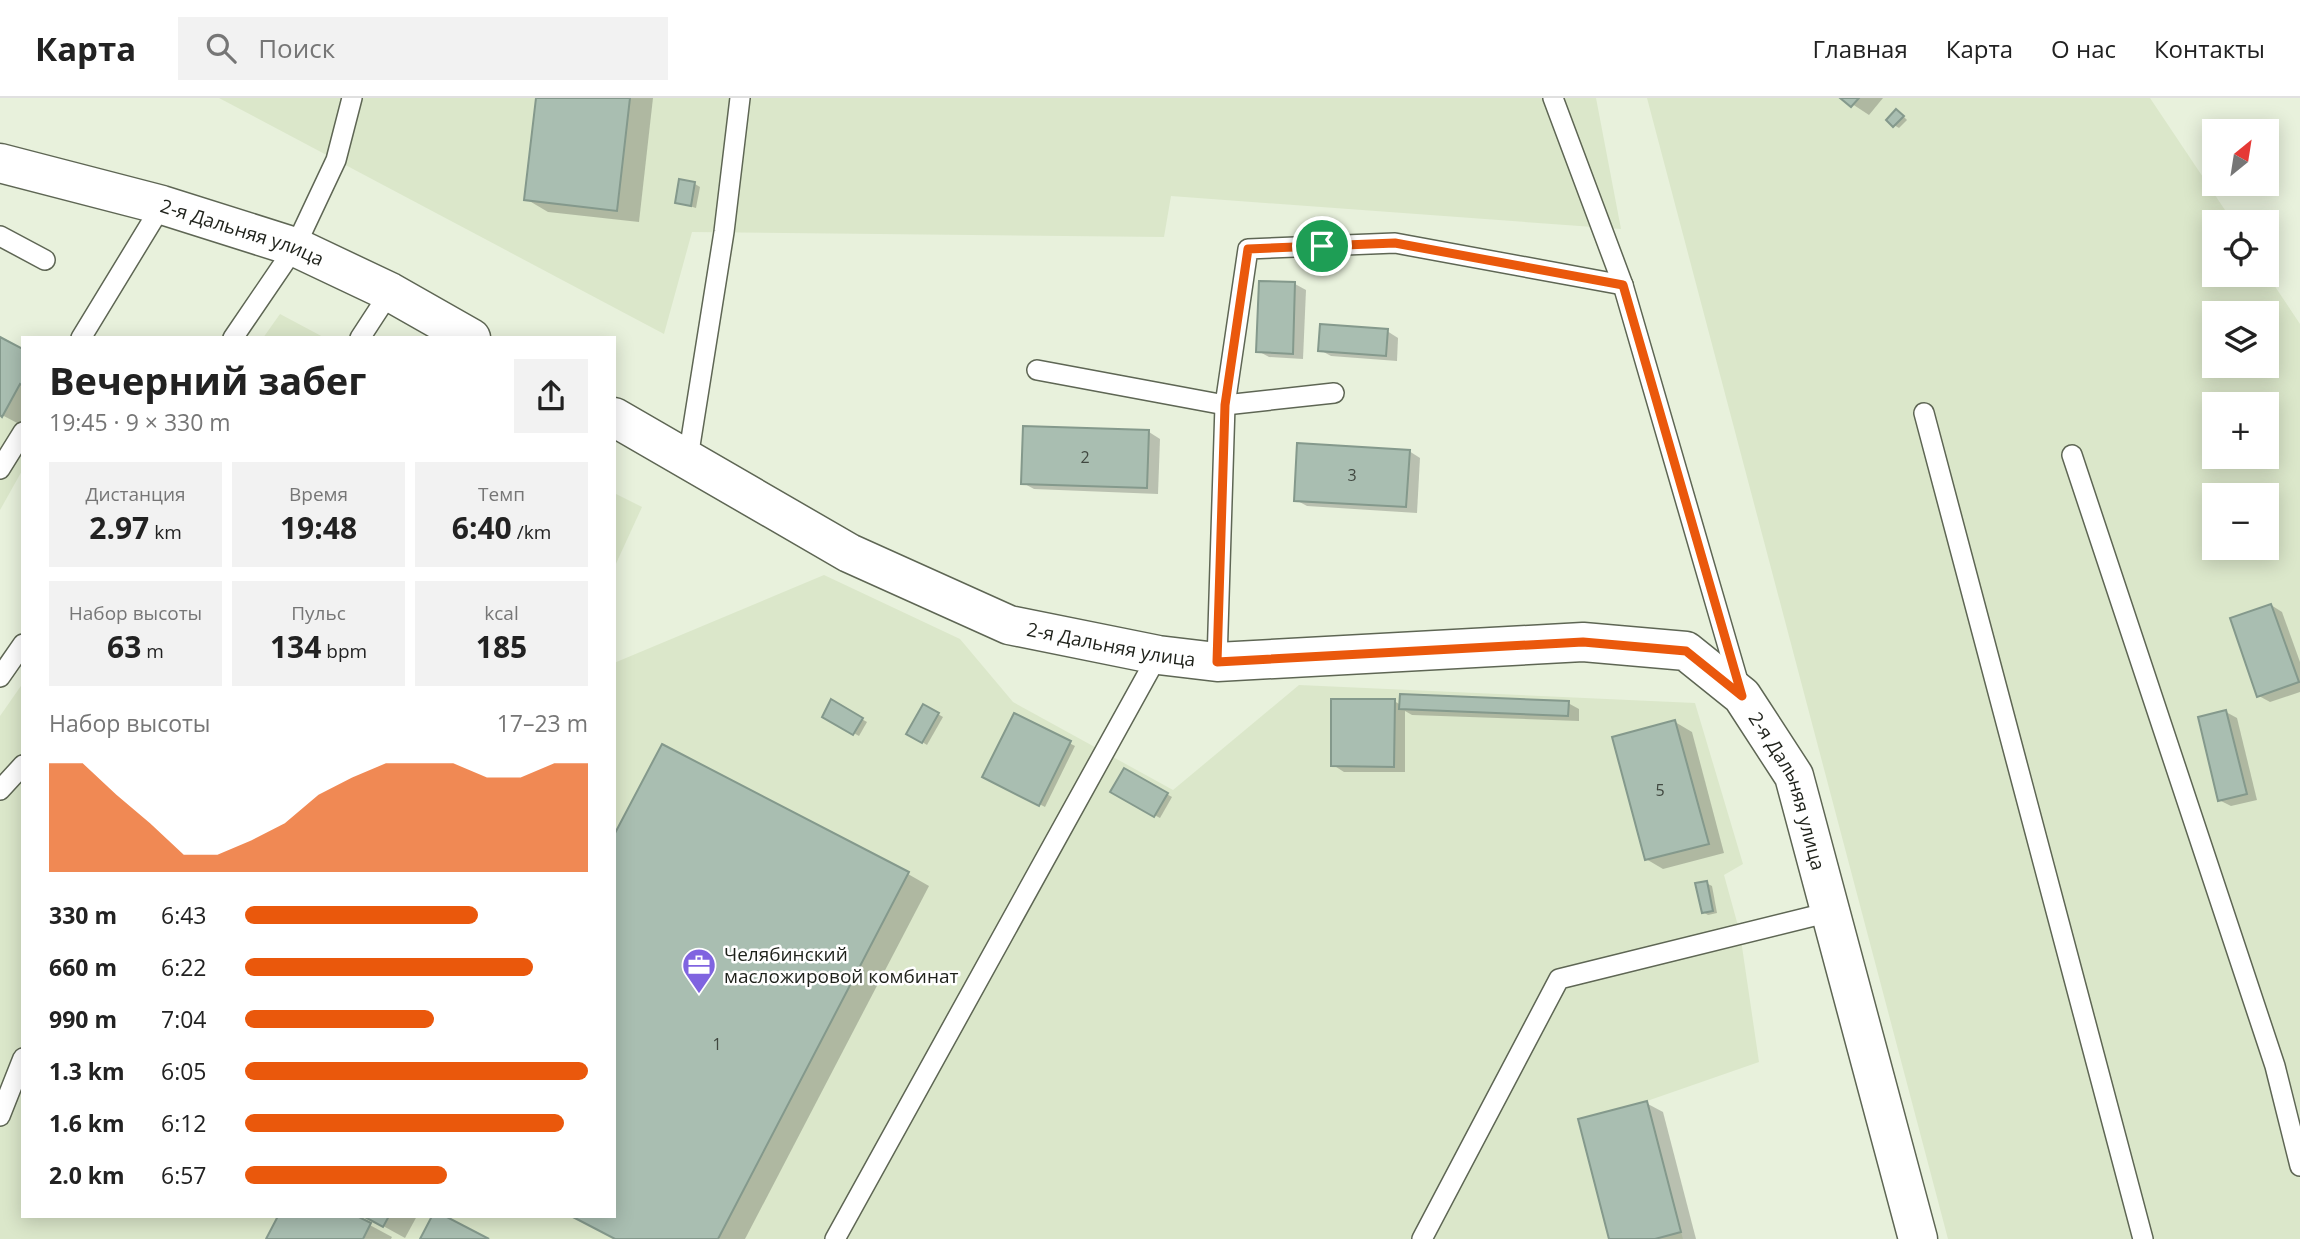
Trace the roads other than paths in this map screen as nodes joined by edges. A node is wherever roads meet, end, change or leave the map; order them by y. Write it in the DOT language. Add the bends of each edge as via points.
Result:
graph roads {
  1 [pos="352,98"];
  2 [pos="740,98"];
  3 [pos="1553,98"];
  4 [pos="0,163"];
  5 [pos="162,205"];
  6 [pos="0,236"];
  7 [pos="295,247"];
  8 [pos="45,260"];
  9 [pos="1623,285"];
  10 [pos="390,292"];
  11 [pos="82,336"];
  12 [pos="234,336"];
  13 [pos="361,336"];
  14 [pos="467,336"];
  15 [pos="1037,370"];
  16 [pos="1334,393"];
  17 [pos="1225,405"];
  18 [pos="1924,413"];
  19 [pos="616,418"];
  20 [pos="21,435"];
  21 [pos="2072,455"];
  22 [pos="688,458"];
  23 [pos="0,469"];
  24 [pos="21,646"];
  25 [pos="1158,655"];
  26 [pos="1217,662"];
  27 [pos="0,677"];
  28 [pos="1742,696"];
  29 [pos="21,767"];
  30 [pos="0,790"];
  31 [pos="1830,912"];
  32 [pos="21,1063"];
  33 [pos="0,1116"];
  34 [pos="2300,1167"];
  35 [pos="835,1239"];
  36 [pos="1422,1239"];
  37 [pos="1918,1239"];
  38 [pos="2143,1239"];
  1 -- 7 [label="lane" via="336,160"];
  2 -- 22 [label="lane"];
  3 -- 9 [label="lane"];
  4 -- 5 [label="street, 2-я Дальняя улица"];
  5 -- 7 [label="street, 2-я Дальняя улица"];
  5 -- 11 [label="lane"];
  6 -- 8 [label="lane"];
  7 -- 10 [label="street, 2-я Дальняя улица"];
  7 -- 12 [label="lane"];
  9 -- 17 [label="lane" via="1395,243 1248,249"];
  9 -- 28 [label="lane"];
  10 -- 13 [label="lane"];
  10 -- 14 [label="street, 2-я Дальняя улица"];
  15 -- 17 [label="lane"];
  16 -- 17 [label="lane"];
  17 -- 26 [label="lane"];
  18 -- 38 [label="lane"];
  19 -- 22 [label="street, 2-я Дальняя улица"];
  20 -- 23 [label="lane"];
  21 -- 34 [label="lane" via="2274,1066"];
  22 -- 25 [label="street, 2-я Дальняя улица" via="849,553 1009,625"];
  24 -- 27 [label="lane"];
  25 -- 26 [label="street, 2-я Дальняя улица"];
  25 -- 35 [label="lane"];
  26 -- 28 [label="street, 2-я Дальняя улица" via="1583,642 1686,651"];
  28 -- 31 [label="street, 2-я Дальняя улица" via="1794,776"];
  29 -- 30 [label="lane"];
  31 -- 36 [label="lane" via="1559,979"];
  31 -- 37 [label="street, 2-я Дальняя улица"];
  32 -- 33 [label="lane"];
}
